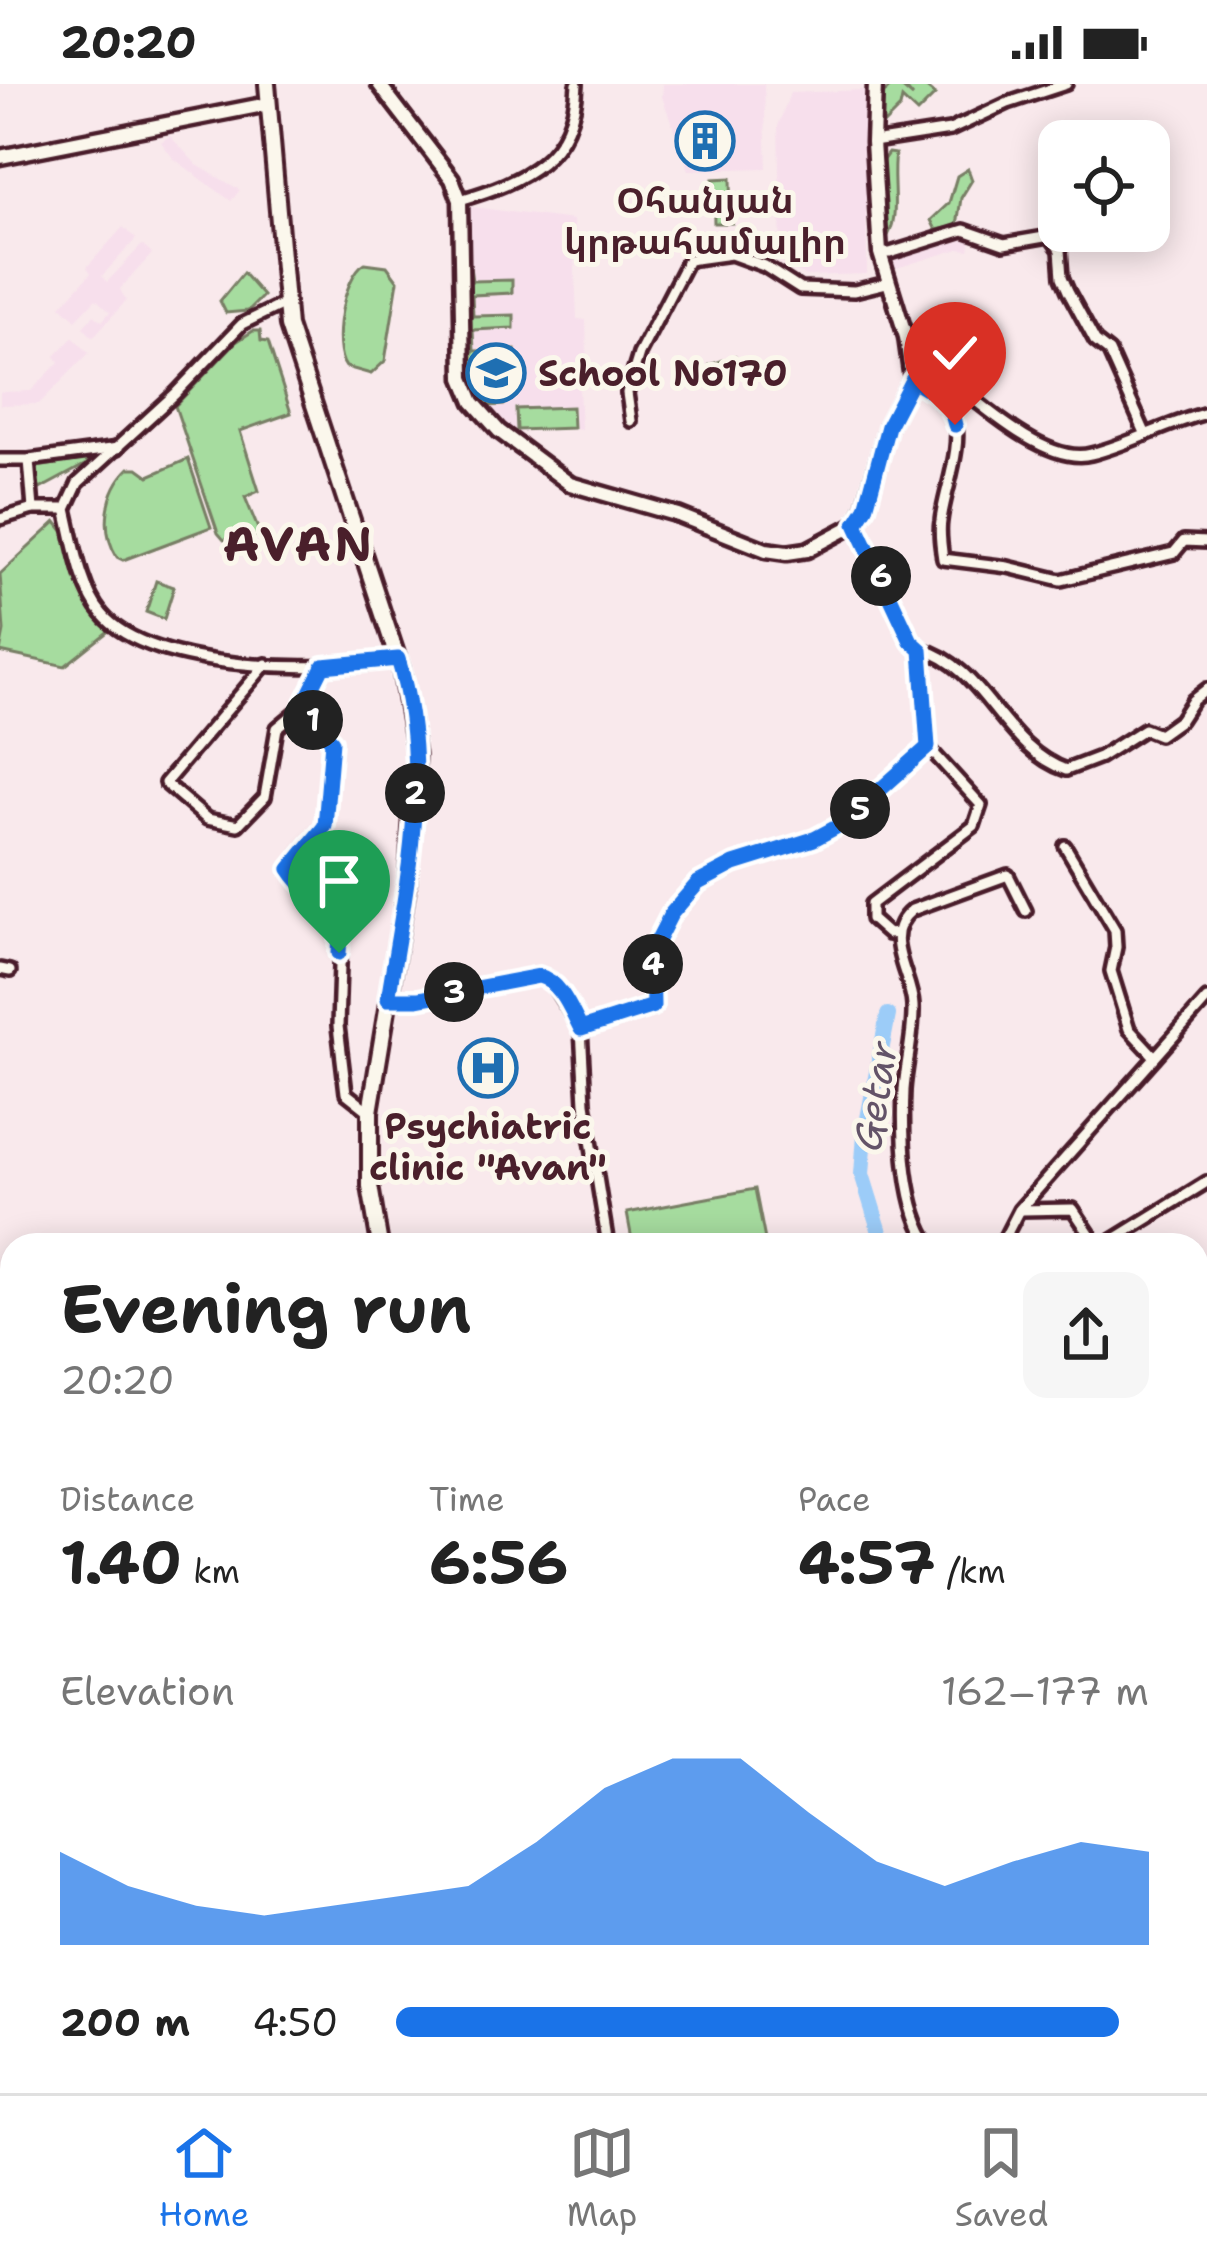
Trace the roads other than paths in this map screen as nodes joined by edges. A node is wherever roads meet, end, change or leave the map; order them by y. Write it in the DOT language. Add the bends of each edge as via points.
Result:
graph roads {
  1 [pos="267,84"];
  2 [pos="379,84"];
  3 [pos="577,84"];
  4 [pos="875,84"];
  5 [pos="1066,84"];
  6 [pos="268,104"];
  7 [pos="873,142"];
  8 [pos="0,157"];
  9 [pos="460,200"];
  10 [pos="880,253"];
  11 [pos="887,283"];
  12 [pos="285,303"];
  13 [pos="912,380"];
  14 [pos="1207,413"];
  15 [pos="631,421"];
  16 [pos="1146,435"];
  17 [pos="118,448"];
  18 [pos="0,460"];
  19 [pos="29,460"];
  20 [pos="33,509"];
  21 [pos="66,509"];
  22 [pos="0,519"];
  23 [pos="856,524"];
  24 [pos="1207,542"];
  25 [pos="921,650"];
  26 [pos="398,659"];
  27 [pos="266,664"];
  28 [pos="323,666"];
  29 [pos="1207,689"];
  30 [pos="302,708"];
  31 [pos="928,747"];
  32 [pos="1065,846"];
  33 [pos="1026,911"];
  34 [pos="897,933"];
  35 [pos="388,999"];
  36 [pos="1207,999"];
  37 [pos="581,1029"];
  38 [pos="1155,1057"];
  39 [pos="370,1112"];
  40 [pos="1207,1182"];
  41 [pos="1019,1210"];
  42 [pos="378,1233"];
  43 [pos="606,1233"];
  44 [pos="922,1233"];
  45 [pos="1007,1233"];
  46 [pos="1092,1233"];
  47 [pos="1121,1233"];
  1 -- 6 [label="main road"];
  2 -- 9 [label="street"];
  3 -- 9 [label="street" via="569,130 548,157 523,177"];
  4 -- 7 [label="street"];
  5 -- 7 [label="street" via="950,130"];
  6 -- 8 [label="street"];
  6 -- 12 [label="main road"];
  7 -- 10 [label="street"];
  9 -- 23 [label="street" via="463,378 499,431 570,484 766,550 807,550"];
  10 -- 11 [label="street"];
  10 -- 16 [label="street" via="964,230 1004,244 1051,236 1068,291 1109,352"];
  11 -- 13 [label="street"];
  11 -- 15 [label="street" via="800,289 731,254 688,260 638,354 627,392"];
  12 -- 17 [label="street" via="242,324"];
  12 -- 26 [label="main road"];
  13 -- 16 [label="street" via="945,376 1054,452 1086,456"];
  13 -- 23 [label="street"];
  13 -- 24 [label="street" via="953,415 943,559 1061,580 1174,553 1184,541"];
  14 -- 16 [label="street"];
  17 -- 19 [label="street"];
  17 -- 21 [label="street" via="78,483"];
  18 -- 19 [label="street"];
  19 -- 20 [label="street"];
  20 -- 21 [label="street"];
  20 -- 22 [label="street"];
  21 -- 27 [label="street" via="91,595 108,621 179,655"];
  23 -- 25 [label="street"];
  25 -- 29 [label="street" via="958,668 1006,727 1066,770 1144,729 1168,731"];
  25 -- 31 [label="street"];
  26 -- 28 [label="street"];
  26 -- 35 [label="main road" via="416,756 415,812"];
  27 -- 28 [label="street"];
  27 -- 30 [label="street" via="165,783 207,819 238,826 265,796 277,728"];
  28 -- 30 [label="street"];
  30 -- 39 [label="street" via="332,741 328,800 325,826 290,869 338,919 346,1093"];
  31 -- 34 [label="street" via="981,805 974,826 871,904 871,920"];
  31 -- 37 [label="street" via="842,824 698,883 652,951 653,1006"];
  32 -- 38 [label="street" via="1114,930 1111,970 1129,1029"];
  33 -- 34 [label="street" via="1008,874 912,910"];
  34 -- 44 [label="street" via="914,1003 904,1095 909,1193"];
  35 -- 37 [label="street" via="539,976 562,995"];
  35 -- 39 [label="main road"];
  36 -- 38 [label="street"];
  37 -- 43 [label="street"];
  38 -- 41 [label="street"];
  39 -- 42 [label="main road"];
  40 -- 47 [label="street"];
  41 -- 45 [label="street"];
  41 -- 46 [label="street" via="1073,1208"];
}
